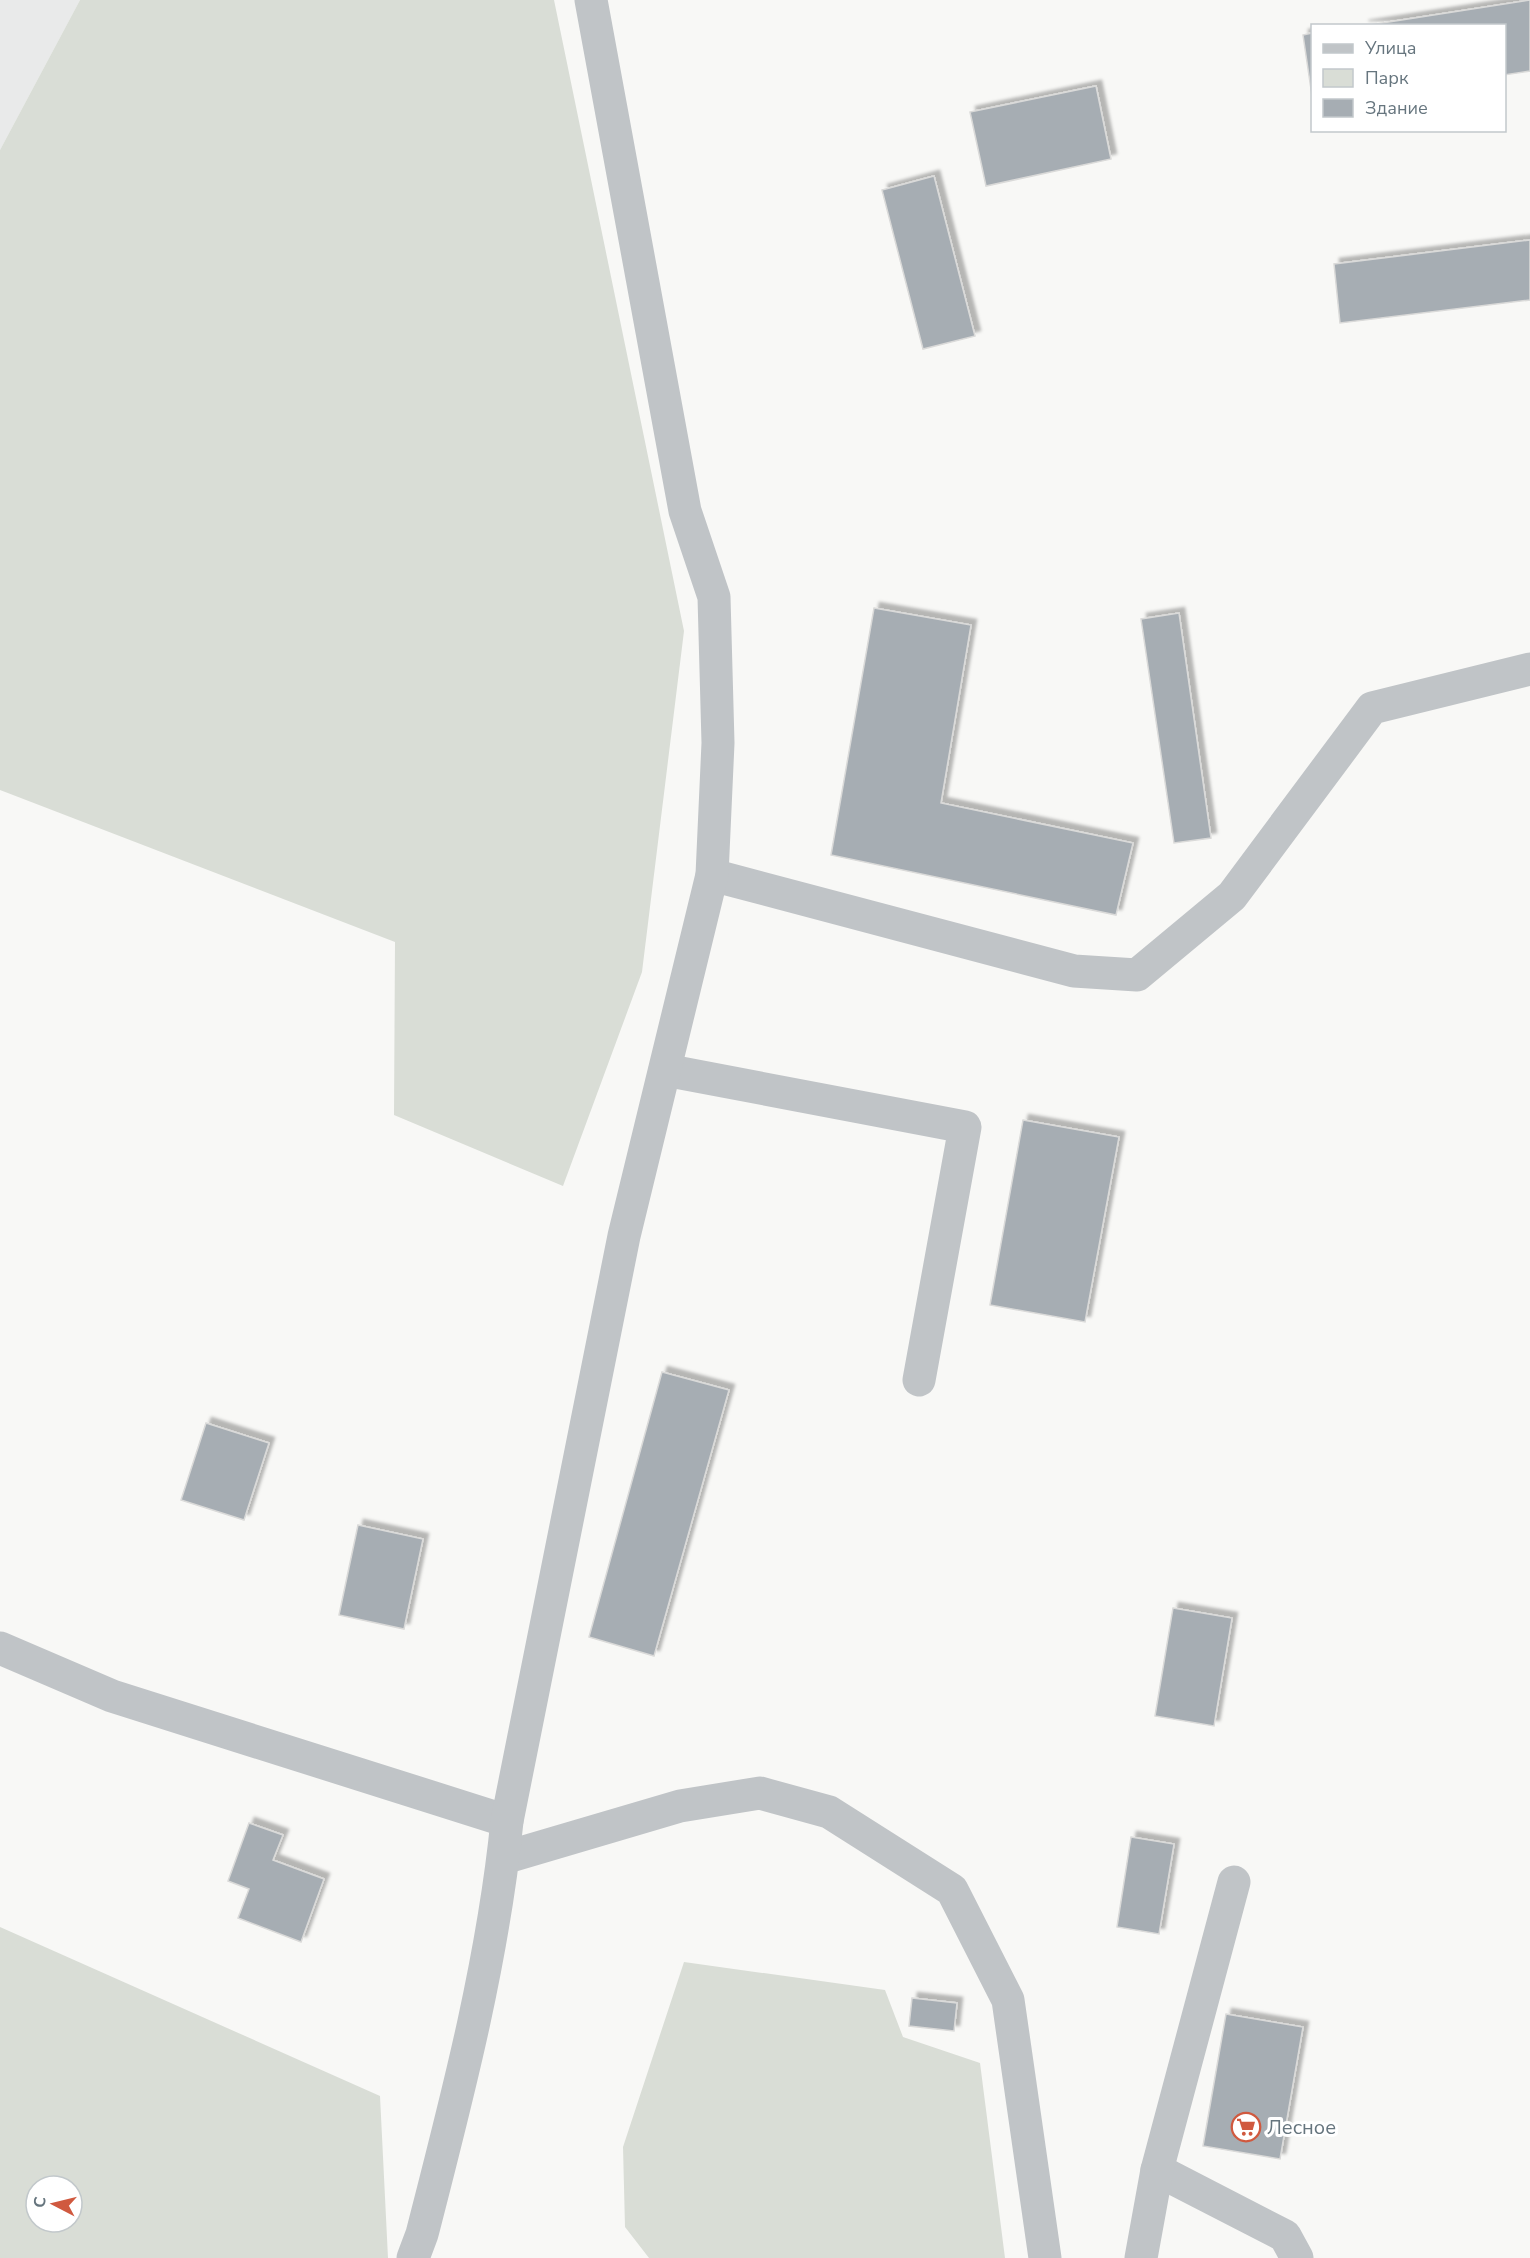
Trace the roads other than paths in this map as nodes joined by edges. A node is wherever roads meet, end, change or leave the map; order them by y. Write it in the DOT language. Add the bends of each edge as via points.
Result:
graph roads {
  1 [pos="591,0"];
  2 [pos="1530,669"];
  3 [pos="712,875"];
  4 [pos="665,1070"];
  5 [pos="919,1380"];
  6 [pos="0,1648"];
  7 [pos="507,1821"];
  8 [pos="504,1858"];
  9 [pos="1234,1882"];
  10 [pos="1157,2170"];
  11 [pos="413,2258"];
  12 [pos="1045,2258"];
  13 [pos="1141,2258"];
  14 [pos="1297,2258"];
  1 -- 3 [label="street" via="685,511 714,597 718,743"];
  2 -- 3 [label="street" via="1372,708 1232,896 1137,975 1074,971"];
  3 -- 4 [label="street"];
  4 -- 5 [label="street" via="965,1127"];
  4 -- 7 [label="street" via="624,1236"];
  6 -- 7 [label="street" via="112,1696"];
  7 -- 8 [label="street"];
  8 -- 11 [label="street" via="466,2065"];
  8 -- 12 [label="street" via="680,1806 760,1793 829,1812 952,1890 1008,2000"];
  9 -- 10 [label="street"];
  10 -- 13 [label="street"];
  10 -- 14 [label="street" via="1285,2236"];
}
